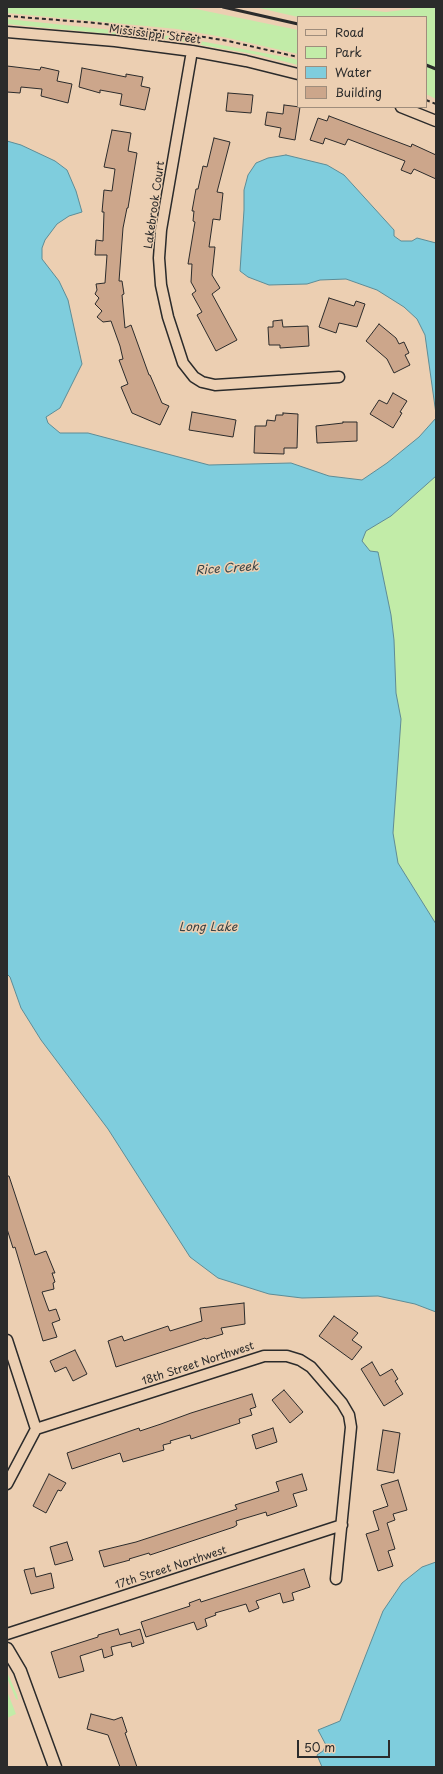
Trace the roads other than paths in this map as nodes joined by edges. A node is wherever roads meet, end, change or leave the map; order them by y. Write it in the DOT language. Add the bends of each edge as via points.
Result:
graph roads {
  1 [pos="7,32"];
  2 [pos="192,51"];
  3 [pos="297,74"];
  4 [pos="404,108"];
  5 [pos="436,121"];
  6 [pos="339,377"];
  7 [pos="7,1340"];
  8 [pos="36,1429"];
  9 [pos="7,1484"];
  10 [pos="342,1526"];
  11 [pos="336,1579"];
  12 [pos="7,1634"];
  13 [pos="7,1649"];
  14 [pos="55,1767"];
  1 -- 2 [label="street, Mississippi Street" via="116,41"];
  2 -- 3 [label="street, Mississippi Street" via="246,60"];
  2 -- 6 [label="street, Lakebrook Court" via="161,230 159,258 161,285 168,317 183,363 194,377 215,385"];
  4 -- 5 [label="street"];
  7 -- 8 [label="street"];
  8 -- 9 [label="street"];
  8 -- 10 [label="street, 18th Street Northwest" via="264,1356 287,1356 300,1360 311,1367 349,1415 351,1427"];
  10 -- 11 [label="street, 18th Street Northwest"];
  10 -- 12 [label="street, 17th Street Northwest"];
  13 -- 14 [label="street" via="20,1671"];
}
